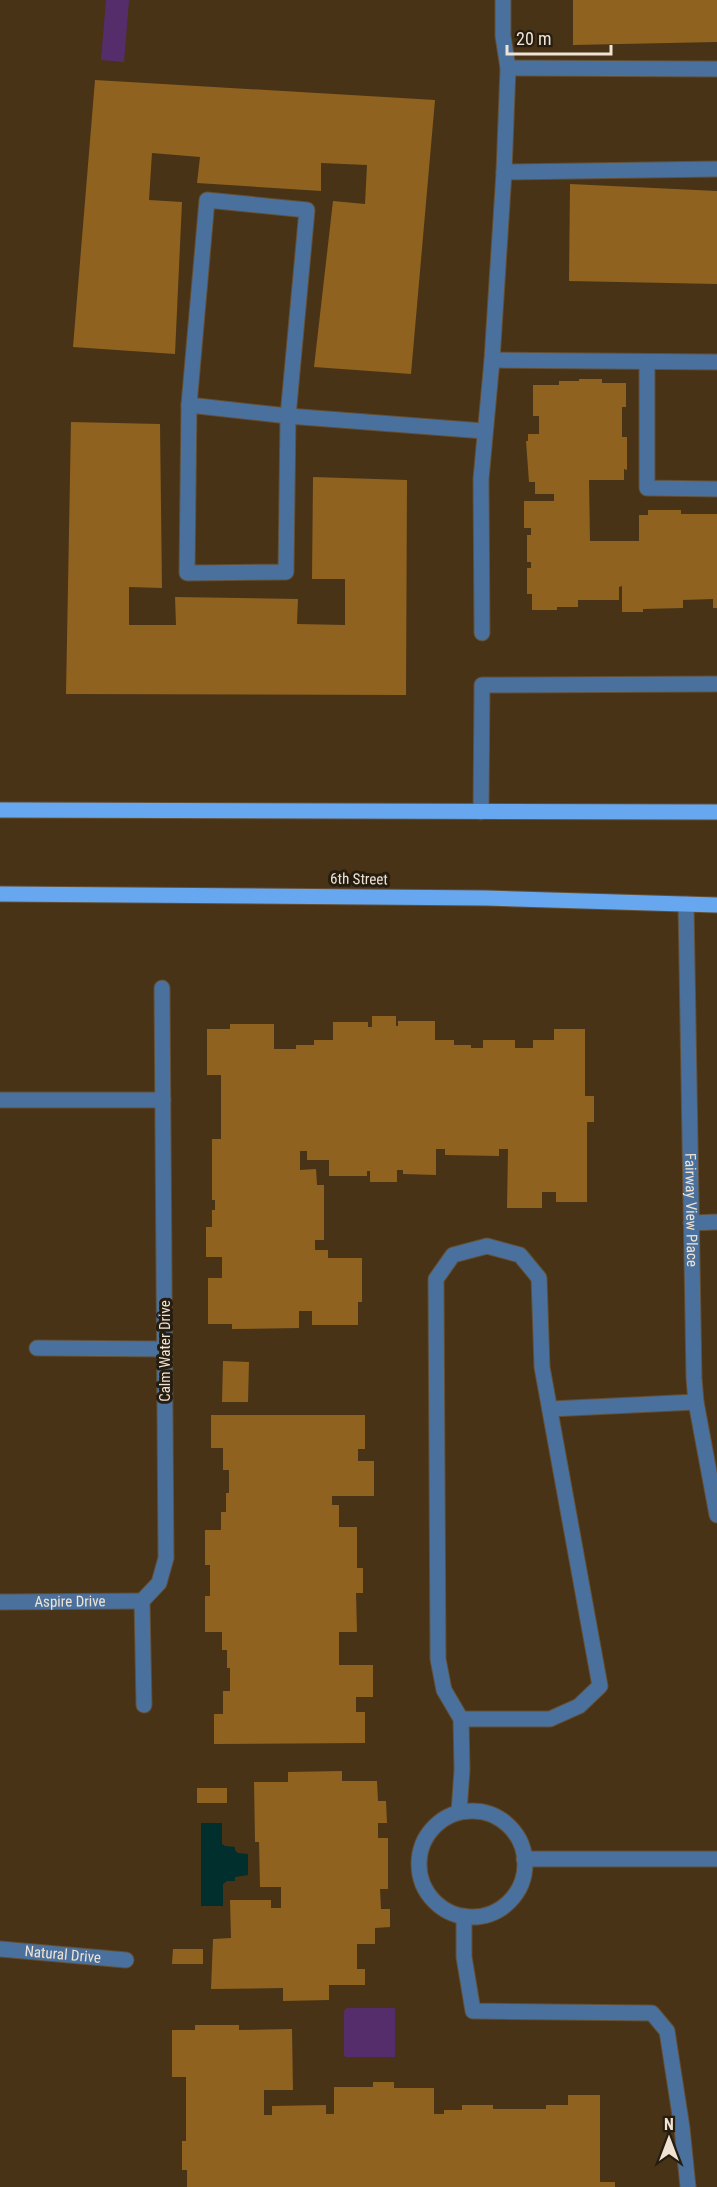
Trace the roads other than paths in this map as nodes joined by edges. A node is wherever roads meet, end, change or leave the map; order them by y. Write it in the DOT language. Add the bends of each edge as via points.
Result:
graph roads {
  1 [pos="503,0"];
  2 [pos="508,68"];
  3 [pos="717,69"];
  4 [pos="717,169"];
  5 [pos="504,172"];
  6 [pos="492,360"];
  7 [pos="647,362"];
  8 [pos="717,362"];
  9 [pos="189,405"];
  10 [pos="288,416"];
  11 [pos="484,431"];
  12 [pos="717,489"];
  13 [pos="482,633"];
  14 [pos="717,684"];
  15 [pos="0,810"];
  16 [pos="481,812"];
  17 [pos="717,812"];
  18 [pos="0,894"];
  19 [pos="686,904"];
  20 [pos="717,905"];
  21 [pos="162,988"];
  22 [pos="0,1100"];
  23 [pos="163,1100"];
  24 [pos="717,1222"];
  25 [pos="692,1223"];
  26 [pos="37,1348"];
  27 [pos="165,1349"];
  28 [pos="696,1402"];
  29 [pos="550,1409"];
  30 [pos="714,1486"];
  31 [pos="717,1515"];
  32 [pos="142,1601"];
  33 [pos="0,1602"];
  34 [pos="144,1705"];
  35 [pos="461,1719"];
  36 [pos="459,1812"];
  37 [pos="524,1860"];
  38 [pos="717,1860"];
  39 [pos="464,1916"];
  40 [pos="0,1949"];
  41 [pos="126,1960"];
  42 [pos="688,2187"];
  1 -- 2 [label="street"];
  2 -- 3 [label="street"];
  2 -- 5 [label="street"];
  4 -- 5 [label="street"];
  5 -- 6 [label="street"];
  6 -- 7 [label="street"];
  6 -- 11 [label="street"];
  7 -- 8 [label="street"];
  7 -- 12 [label="street" via="647,488"];
  9 -- 10 [label="street"];
  9 -- 10 [label="street" via="187,573 286,572"];
  9 -- 10 [label="street" via="207,200 307,210"];
  10 -- 11 [label="street"];
  11 -- 13 [label="street"];
  14 -- 16 [label="street" via="482,685"];
  15 -- 16 [label="main road"];
  16 -- 17 [label="main road"];
  18 -- 19 [label="main road, 6th Street" via="486,898"];
  19 -- 20 [label="main road, 6th Street"];
  19 -- 25 [label="street, Fairway View Place"];
  21 -- 23 [label="street, Calm Water Drive"];
  22 -- 23 [label="street"];
  23 -- 27 [label="street, Calm Water Drive"];
  24 -- 25 [label="street"];
  25 -- 28 [label="street, Fairway View Place"];
  26 -- 27 [label="street"];
  27 -- 32 [label="street, Calm Water Drive" via="166,1558 159,1583"];
  28 -- 29 [label="street"];
  28 -- 30 [label="street, Fairway View Place"];
  29 -- 35 [label="street" via="600,1686 579,1706 550,1719"];
  29 -- 35 [label="street" via="542,1367 539,1278 520,1255 487,1246 453,1255 436,1279 438,1659 444,1690"];
  30 -- 31 [label="street, Fairway View Place"];
  32 -- 33 [label="street, Aspire Drive"];
  32 -- 34 [label="street"];
  35 -- 36 [label="street"];
  36 -- 37 [label="street" via="493,1815 507,1824 518,1837"];
  36 -- 39 [label="street" via="442,1819 429,1831 418,1865 430,1898 444,1910"];
  37 -- 38 [label="street"];
  37 -- 39 [label="street" via="520,1887 510,1901 479,1917"];
  39 -- 42 [label="street" via="464,1957 472,2010 651,2013 667,2031"];
  40 -- 41 [label="street, Natural Drive"];
}
